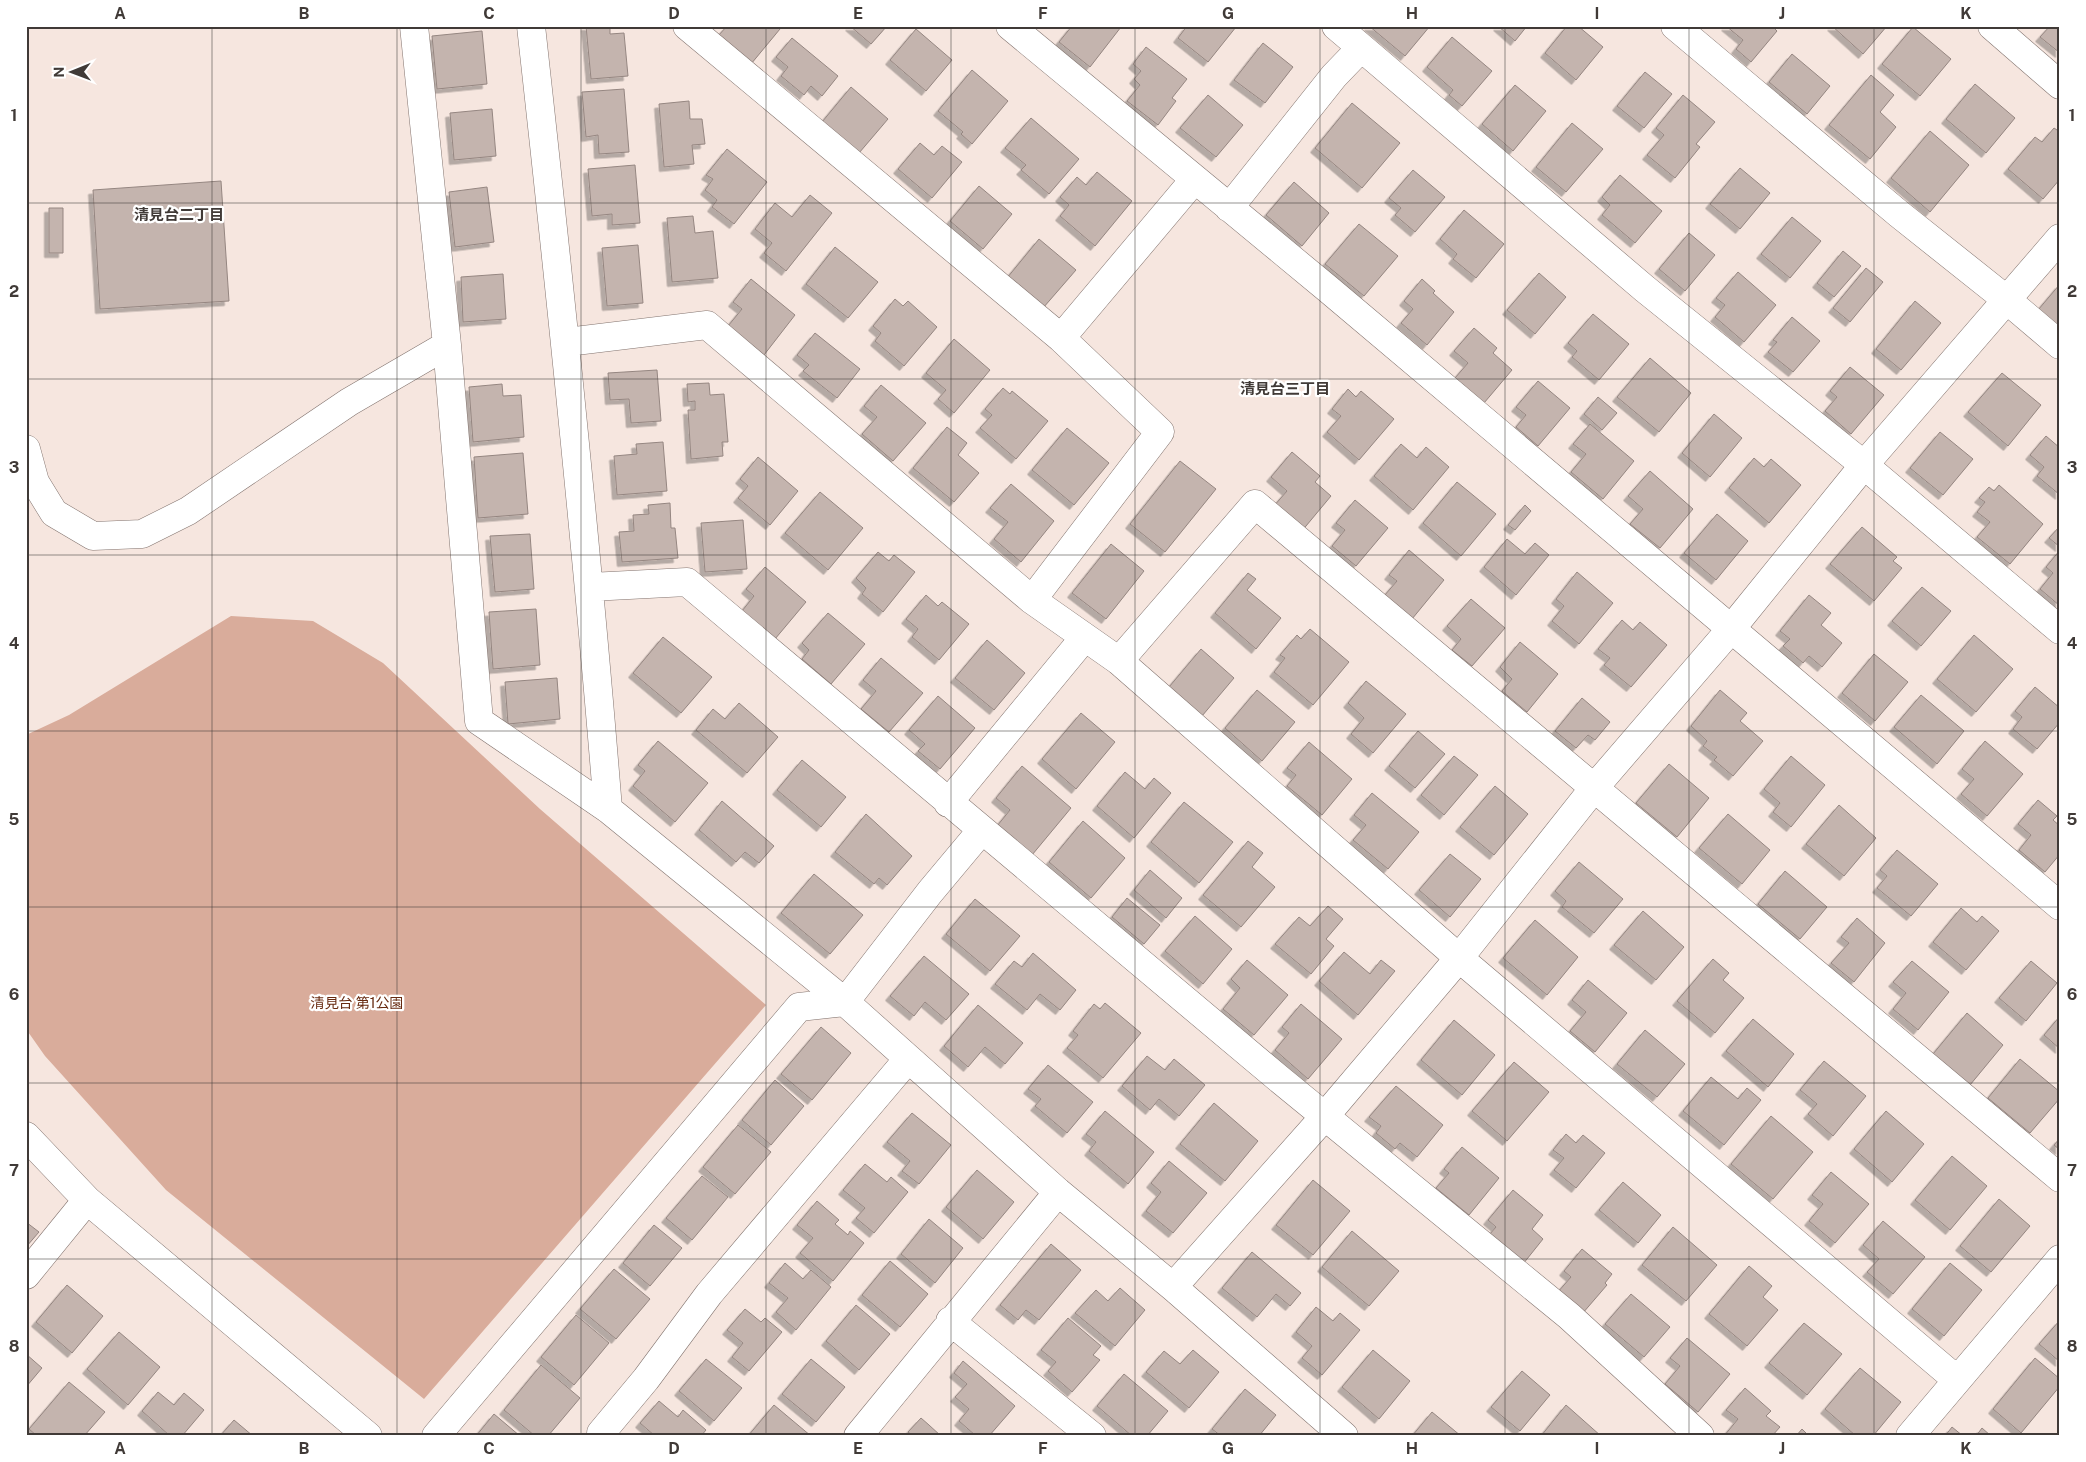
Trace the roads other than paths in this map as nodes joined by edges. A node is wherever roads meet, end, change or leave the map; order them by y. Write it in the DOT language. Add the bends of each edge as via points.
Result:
graph roads {
  1 [pos="414,26"];
  2 [pos="531,26"];
  3 [pos="687,26"];
  4 [pos="1010,26"];
  5 [pos="1336,26"];
  6 [pos="1675,26"];
  7 [pos="1992,26"];
  8 [pos="1360,49"];
  9 [pos="2060,84"];
  10 [pos="1194,180"];
  11 [pos="1229,208"];
  12 [pos="2060,238"];
  13 [pos="2007,300"];
  14 [pos="1061,338"];
  15 [pos="567,342"];
  16 [pos="446,345"];
  17 [pos="2060,346"];
  18 [pos="26,449"];
  19 [pos="1864,465"];
  20 [pos="590,588"];
  21 [pos="1032,600"];
  22 [pos="1731,629"];
  23 [pos="2060,630"];
  24 [pos="1084,638"];
  25 [pos="1118,661"];
  26 [pos="1594,788"];
  27 [pos="948,803"];
  28 [pos="608,809"];
  29 [pos="981,832"];
  30 [pos="2060,906"];
  31 [pos="1459,958"];
  32 [pos="845,1002"];
  33 [pos="908,1059"];
  34 [pos="1325,1116"];
  35 [pos="26,1136"];
  36 [pos="2060,1178"];
  37 [pos="1058,1192"];
  38 [pos="87,1200"];
  39 [pos="2060,1259"];
  40 [pos="26,1276"];
  41 [pos="1173,1287"];
  42 [pos="950,1321"];
  43 [pos="1956,1379"];
  44 [pos="368,1436"];
  45 [pos="436,1436"];
  46 [pos="604,1436"];
  47 [pos="858,1436"];
  48 [pos="1092,1436"];
  49 [pos="1344,1436"];
  50 [pos="1700,1436"];
  51 [pos="1910,1436"];
  1 -- 16 [label="street"];
  2 -- 15 [label="street"];
  3 -- 14 [label="street"];
  4 -- 10 [label="street"];
  5 -- 8 [label="street"];
  6 -- 13 [label="street"];
  7 -- 9 [label="street"];
  8 -- 11 [label="street" via="1334,76"];
  8 -- 19 [label="street" via="1645,289"];
  10 -- 11 [label="street"];
  10 -- 14 [label="street"];
  11 -- 22 [label="street"];
  12 -- 13 [label="street"];
  13 -- 17 [label="street"];
  13 -- 19 [label="street"];
  14 -- 21 [label="street" via="1160,432"];
  15 -- 20 [label="street"];
  15 -- 21 [label="street" via="707,325"];
  16 -- 18 [label="street" via="349,402 188,511 142,534 93,536 54,513 35,482"];
  16 -- 28 [label="street" via="479,721"];
  19 -- 22 [label="street"];
  19 -- 23 [label="street"];
  20 -- 27 [label="street" via="687,582"];
  20 -- 28 [label="street"];
  21 -- 24 [label="street"];
  22 -- 26 [label="street"];
  22 -- 30 [label="street"];
  24 -- 25 [label="street"];
  24 -- 27 [label="street"];
  25 -- 26 [label="street" via="1255,504"];
  25 -- 31 [label="street"];
  26 -- 31 [label="street"];
  26 -- 36 [label="street"];
  27 -- 29 [label="street"];
  28 -- 32 [label="street"];
  29 -- 32 [label="street"];
  29 -- 34 [label="street"];
  31 -- 34 [label="street"];
  31 -- 43 [label="street"];
  32 -- 33 [label="street"];
  32 -- 45 [label="street" via="799,1007"];
  33 -- 37 [label="street"];
  33 -- 46 [label="street" via="709,1294 601,1433"];
  34 -- 41 [label="street"];
  34 -- 50 [label="street" via="1569,1316"];
  35 -- 38 [label="street"];
  37 -- 41 [label="street"];
  37 -- 42 [label="street"];
  38 -- 40 [label="street"];
  38 -- 44 [label="street"];
  39 -- 43 [label="street"];
  41 -- 49 [label="street"];
  42 -- 47 [label="street"];
  42 -- 48 [label="street"];
  43 -- 51 [label="street"];
}
